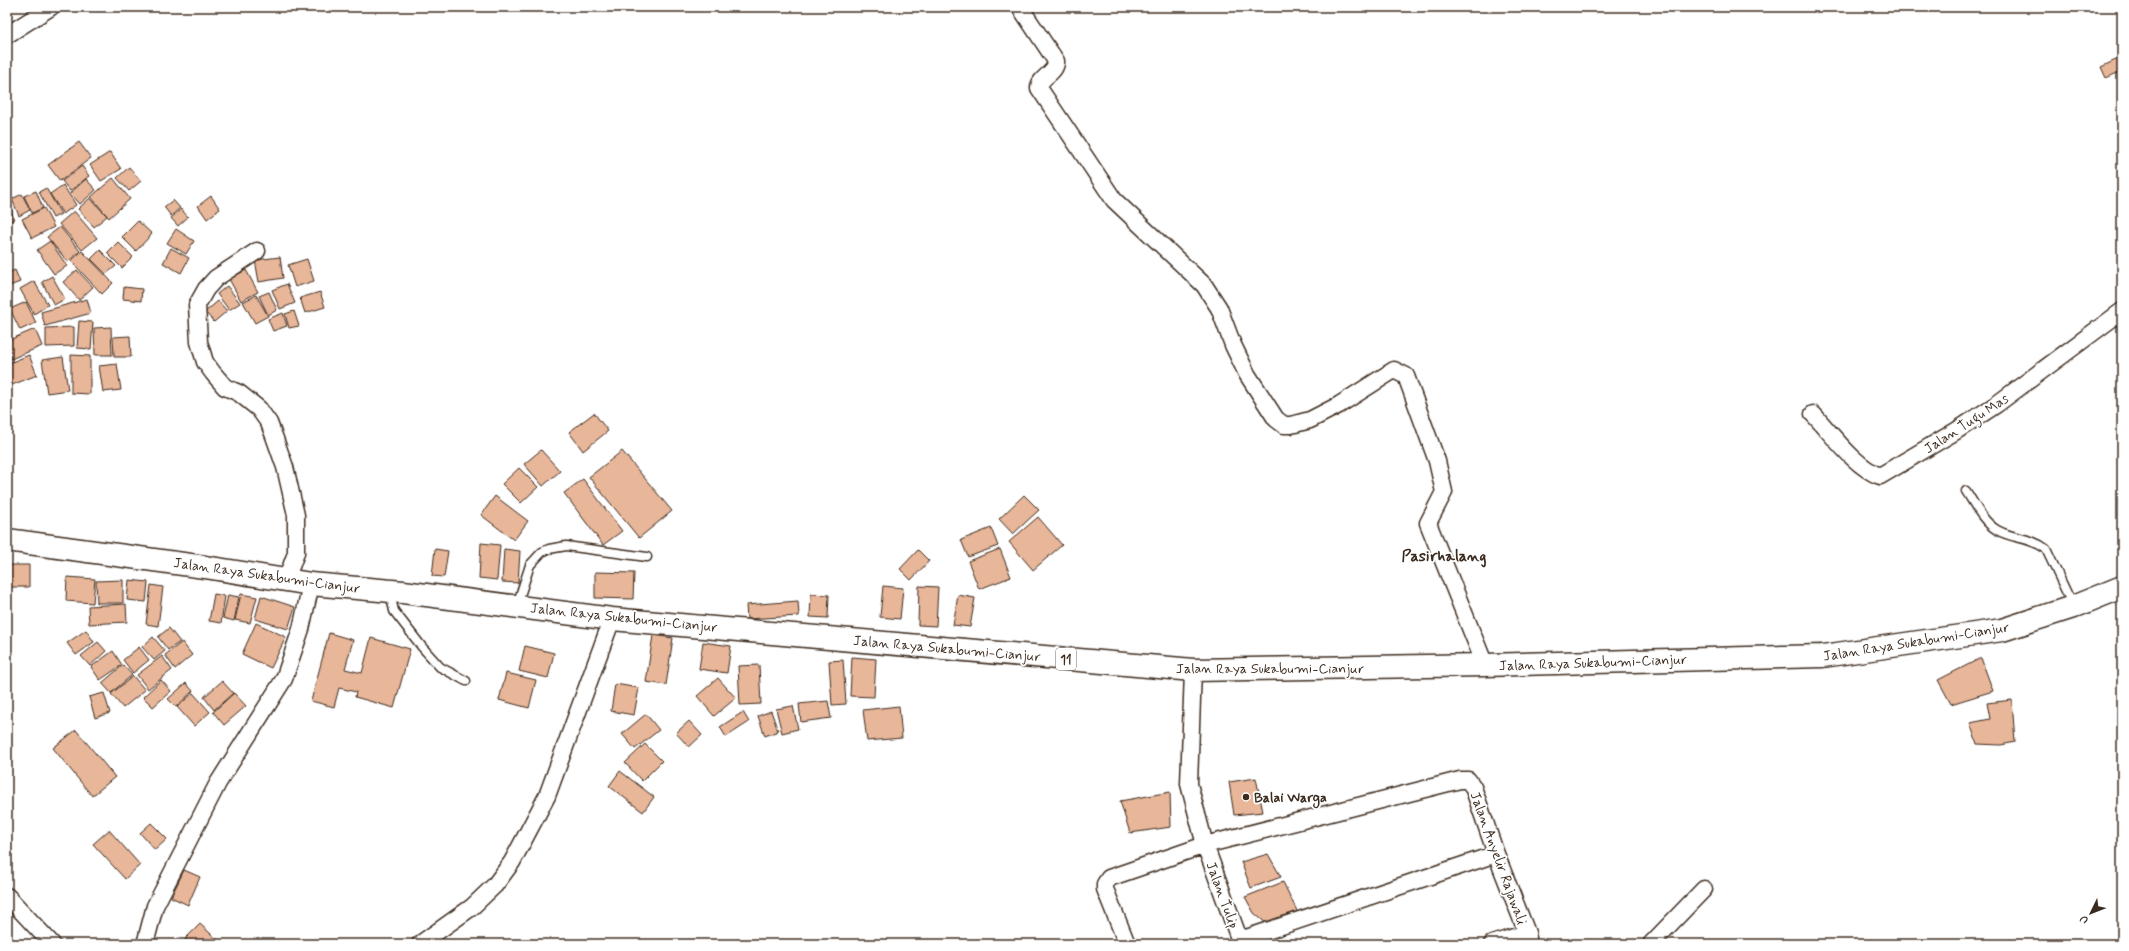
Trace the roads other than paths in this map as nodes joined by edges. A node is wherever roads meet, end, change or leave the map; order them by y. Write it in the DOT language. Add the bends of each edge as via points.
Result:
graph roads {
  1 [pos="52,7"];
  2 [pos="1020,7"];
  3 [pos="7,34"];
  4 [pos="257,251"];
  5 [pos="2122,311"];
  6 [pos="1813,414"];
  7 [pos="1966,491"];
  8 [pos="7,540"];
  9 [pos="647,557"];
  10 [pos="286,580"];
  11 [pos="311,584"];
  12 [pos="2122,587"];
  13 [pos="390,590"];
  14 [pos="517,606"];
  15 [pos="2073,607"];
  16 [pos="612,619"];
  17 [pos="1485,665"];
  18 [pos="1193,670"];
  19 [pos="466,681"];
  20 [pos="1205,846"];
  21 [pos="1496,854"];
  22 [pos="1704,889"];
  23 [pos="7,896"];
  24 [pos="1528,938"];
  25 [pos="1240,942"];
  26 [pos="52,944"];
  27 [pos="145,944"];
  28 [pos="420,944"];
  29 [pos="1128,944"];
  30 [pos="1492,944"];
  31 [pos="1651,944"];
  1 -- 3 [label="street"];
  2 -- 17 [label="street" via="1056,61 1056,67 1038,86 1043,95 1114,200 1204,286 1219,308 1247,374 1276,419 1284,425 1300,424 1339,405 1394,370 1406,376 1437,461 1444,492 1428,523"];
  4 -- 10 [label="street" via="216,278 201,296 197,305 199,342 205,362 225,387 249,399 259,409 269,423 277,442 286,467 296,515 296,552"];
  5 -- 6 [label="street, Jalan Tugu Mas" via="1997,404 1880,476 1872,474 1857,462"];
  7 -- 15 [label="lane" via="1990,525 1998,531 2039,544 2046,549"];
  8 -- 10 [label="highway, Jalan Raya Sukabumi-Cianjur / 11"];
  9 -- 14 [label="lane" via="566,546 549,549 542,552 530,565"];
  10 -- 11 [label="highway, Jalan Raya Sukabumi-Cianjur / 11"];
  11 -- 13 [label="highway, Jalan Raya Sukabumi-Cianjur / 11"];
  11 -- 27 [label="street" via="301,630 284,679 208,802 156,906"];
  12 -- 15 [label="highway, Jalan Raya Sukabumi-Cianjur / 11"];
  13 -- 14 [label="highway, Jalan Raya Sukabumi-Cianjur / 11"];
  13 -- 19 [label="lane" via="394,611 412,635 440,667"];
  14 -- 16 [label="highway, Jalan Raya Sukabumi-Cianjur / 11"];
  15 -- 17 [label="highway, Jalan Raya Sukabumi-Cianjur / 11" via="2002,630 1823,656"];
  16 -- 18 [label="highway, Jalan Raya Sukabumi-Cianjur / 11"];
  16 -- 28 [label="street" via="547,796 512,862 495,885 472,907"];
  17 -- 18 [label="highway, Jalan Raya Sukabumi-Cianjur / 11"];
  18 -- 20 [label="street, Jalan Tulip" via="1189,784"];
  20 -- 21 [label="street, Jalan Anyelir Rajawali" via="1468,780 1473,787"];
  20 -- 25 [label="street, Jalan Tulip"];
  20 -- 29 [label="street" via="1109,878 1104,889"];
  21 -- 24 [label="street, Jalan Anyelir Rajawali"];
  21 -- 25 [label="street"];
  22 -- 31 [label="street"];
  23 -- 26 [label="street"];
  24 -- 30 [label="street"];
}
